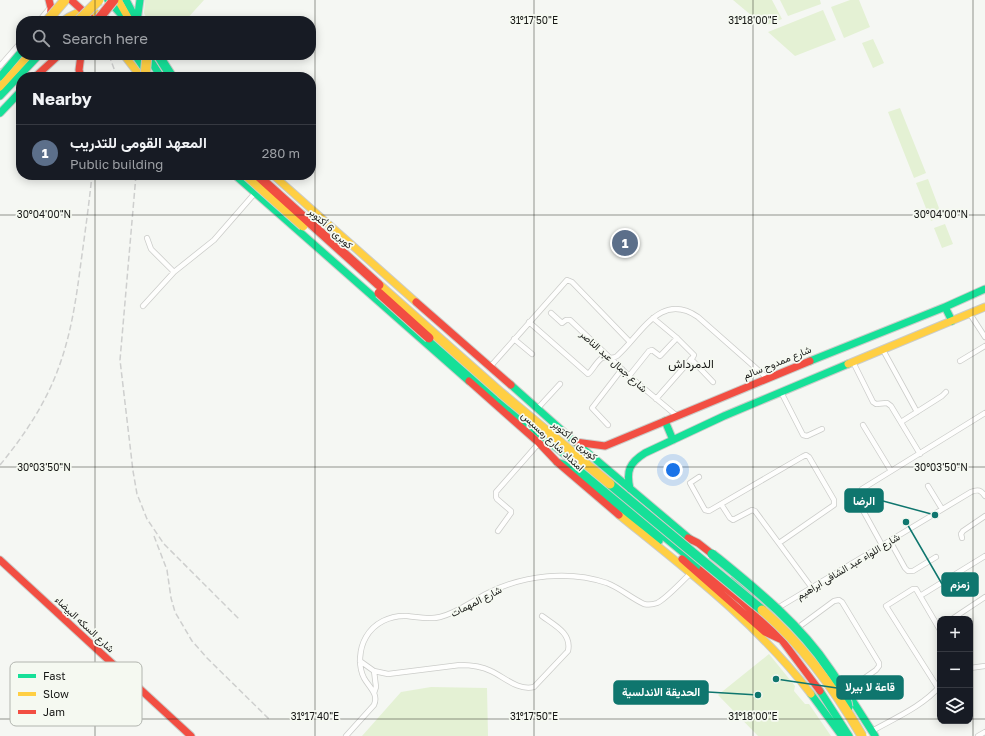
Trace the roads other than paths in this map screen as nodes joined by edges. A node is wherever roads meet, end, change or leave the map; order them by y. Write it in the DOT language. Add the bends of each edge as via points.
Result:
graph roads {
  1 [pos="65,0"];
  2 [pos="71,0"];
  3 [pos="91,0"];
  4 [pos="99,0"];
  5 [pos="108,0"];
  6 [pos="114,0"];
  7 [pos="118,0"];
  8 [pos="126,0"];
  9 [pos="140,0"];
  10 [pos="50,4"];
  11 [pos="83,11"];
  12 [pos="42,16"];
  13 [pos="49,16"];
  14 [pos="53,16"];
  15 [pos="70,16"];
  16 [pos="76,16"];
  17 [pos="83,16"];
  18 [pos="90,16"];
  19 [pos="100,16"];
  20 [pos="102,16"];
  21 [pos="122,16"];
  22 [pos="127,16"];
  23 [pos="134,16"];
  24 [pos="138,16"];
  25 [pos="16,48"];
  26 [pos="16,58"];
  27 [pos="24,60"];
  28 [pos="34,60"];
  29 [pos="41,60"];
  30 [pos="54,60"];
  31 [pos="80,60"];
  32 [pos="128,60"];
  33 [pos="138,60"];
  34 [pos="147,60"];
  35 [pos="150,60"];
  36 [pos="161,60"];
  37 [pos="162,60"];
  38 [pos="0,66"];
  39 [pos="23,72"];
  40 [pos="29,72"];
  41 [pos="40,72"];
  42 [pos="80,72"];
  43 [pos="137,72"];
  44 [pos="145,72"];
  45 [pos="147,72"];
  46 [pos="158,72"];
  47 [pos="169,72"];
  48 [pos="171,72"];
  49 [pos="0,77"];
  50 [pos="16,79"];
  51 [pos="16,85"];
  52 [pos="0,87"];
  53 [pos="0,96"];
  54 [pos="16,97"];
  55 [pos="0,102"];
  56 [pos="0,113"];
  57 [pos="241,180"];
  58 [pos="252,180"];
  59 [pos="262,180"];
  60 [pos="279,180"];
  61 [pos="255,193"];
  62 [pos="302,201"];
  63 [pos="284,218"];
  64 [pos="147,238"];
  65 [pos="174,272"];
  66 [pos="985,289"];
  67 [pos="402,290"];
  68 [pos="382,304"];
  69 [pos="143,306"];
  70 [pos="945,307"];
  71 [pos="985,307"];
  72 [pos="552,314"];
  73 [pos="970,314"];
  74 [pos="653,318"];
  75 [pos="952,321"];
  76 [pos="529,322"];
  77 [pos="985,337"];
  78 [pos="677,338"];
  79 [pos="514,339"];
  80 [pos="630,342"];
  81 [pos="985,346"];
  82 [pos="883,350"];
  83 [pos="532,354"];
  84 [pos="610,358"];
  85 [pos="691,360"];
  86 [pos="960,361"];
  87 [pos="853,362"];
  88 [pos="490,367"];
  89 [pos="622,370"];
  90 [pos="629,376"];
  91 [pos="767,378"];
  92 [pos="713,382"];
  93 [pos="560,384"];
  94 [pos="781,392"];
  95 [pos="946,392"];
  96 [pos="656,399"];
  97 [pos="538,408"];
  98 [pos="918,412"];
  99 [pos="985,413"];
  100 [pos="677,416"];
  101 [pos="665,421"];
  102 [pos="901,422"];
  103 [pos="608,425"];
  104 [pos="863,425"];
  105 [pos="822,429"];
  106 [pos="673,440"];
  107 [pos="576,442"];
  108 [pos="539,443"];
  109 [pos="920,454"];
  110 [pos="557,462"];
  111 [pos="891,471"];
  112 [pos="699,477"];
  113 [pos="928,486"];
  114 [pos="630,489"];
  115 [pos="985,496"];
  116 [pos="721,504"];
  117 [pos="942,508"];
  118 [pos="985,516"];
  119 [pos="498,531"];
  120 [pos="688,538"];
  121 [pos="962,538"];
  122 [pos="890,541"];
  123 [pos="778,543"];
  124 [pos="882,545"];
  125 [pos="985,556"];
  126 [pos="936,557"];
  127 [pos="0,560"];
  128 [pos="691,573"];
  129 [pos="812,588"];
  130 [pos="920,596"];
  131 [pos="985,597"];
  132 [pos="773,611"];
  133 [pos="542,616"];
  134 [pos="956,616"];
  135 [pos="937,625"];
  136 [pos="793,631"];
  137 [pos="781,639"];
  138 [pos="360,661"];
  139 [pos="111,662"];
  140 [pos="985,666"];
  141 [pos="973,668"];
  142 [pos="374,671"];
  143 [pos="937,684"];
  144 [pos="938,688"];
  145 [pos="142,691"];
  146 [pos="846,691"];
  147 [pos="374,693"];
  148 [pos="849,712"];
  149 [pos="985,732"];
  150 [pos="873,733"];
  151 [pos="191,736"];
  152 [pos="346,736"];
  153 [pos="842,736"];
  154 [pos="848,736"];
  155 [pos="862,736"];
  156 [pos="978,736"];
  1 -- 14 [label="main road, bridge"];
  2 -- 11 [label="main road"];
  3 -- 16 [label="main road"];
  4 -- 17 [label="main road, bridge"];
  5 -- 21 [label="main road"];
  6 -- 19 [label="main road, bridge"];
  7 -- 22 [label="main road"];
  8 -- 23 [label="main road"];
  9 -- 24 [label="main road"];
  10 -- 12 [label="street"];
  10 -- 13 [label="main road"];
  11 -- 15 [label="main road"];
  11 -- 18 [label="main road"];
  11 -- 20 [label="main road"];
  25 -- 38 [label="street"];
  26 -- 49 [label="main road"];
  27 -- 52 [label="main road"];
  28 -- 39 [label="main road"];
  29 -- 40 [label="main road"];
  30 -- 41 [label="main road"];
  31 -- 42 [label="main road"];
  32 -- 43 [label="main road"];
  33 -- 45 [label="main road"];
  34 -- 44 [label="main road, bridge"];
  35 -- 46 [label="main road"];
  36 -- 47 [label="main road, bridge"];
  37 -- 48 [label="main road"];
  50 -- 53 [label="main road"];
  51 -- 55 [label="main road"];
  54 -- 56 [label="main road"];
  57 -- 61 [label="main road, امتداد شارع رمسيس"];
  58 -- 137 [label="main road, كوبرى 6 أكتوبر, bridge" via="495,397 740,600"];
  59 -- 148 [label="main road, كوبرى 6 أكتوبر, bridge" via="501,393 760,608 805,654"];
  60 -- 62 [label="main road, امتداد شارع رمسيس"];
  61 -- 63 [label="main road, امتداد شارع رمسيس"];
  61 -- 65 [label="street" via="214,240"];
  62 -- 63 [label="main road" via="305,216 302,219 295,221"];
  62 -- 67 [label="main road, امتداد شارع رمسيس"];
  63 -- 68 [label="main road, امتداد شارع رمسيس"];
  64 -- 65 [label="street" via="151,250"];
  65 -- 69 [label="street"];
  66 -- 70 [label="main road, شارع ممدوح سالم"];
  67 -- 68 [label="main road" via="391,290 383,298"];
  67 -- 88 [label="main road, امتداد شارع رمسيس"];
  68 -- 108 [label="main road, امتداد شارع رمسيس"];
  70 -- 75 [label="main road"];
  70 -- 91 [label="main road, شارع ممدوح سالم"];
  71 -- 73 [label="main road"];
  72 -- 84 [label="street, شارع جمال عبد الناصر" via="562,323 570,320"];
  73 -- 75 [label="main road"];
  73 -- 77 [label="street"];
  74 -- 78 [label="street"];
  74 -- 80 [label="street"];
  74 -- 91 [label="street" via="674,310 683,309 690,312"];
  75 -- 82 [label="main road"];
  76 -- 79 [label="street"];
  76 -- 80 [label="street" via="565,281 570,280"];
  76 -- 84 [label="street" via="587,373 602,359"];
  78 -- 85 [label="street" via="694,355"];
  78 -- 90 [label="street" via="660,356 652,350 649,351"];
  79 -- 83 [label="street"];
  79 -- 88 [label="street"];
  80 -- 84 [label="street" via="616,357"];
  81 -- 86 [label="street"];
  82 -- 87 [label="main road"];
  82 -- 98 [label="street"];
  84 -- 89 [label="street, شارع جمال عبد الناصر"];
  85 -- 92 [label="street"];
  85 -- 96 [label="street"];
  87 -- 94 [label="main road"];
  87 -- 102 [label="street" via="873,402 889,404"];
  88 -- 97 [label="main road, امتداد شارع رمسيس"];
  89 -- 90 [label="street, شارع جمال عبد الناصر"];
  89 -- 103 [label="street" via="592,408"];
  90 -- 96 [label="street, شارع جمال عبد الناصر"];
  91 -- 100 [label="main road, شارع ممدوح سالم"];
  93 -- 97 [label="street"];
  94 -- 105 [label="street" via="804,435 808,436"];
  94 -- 106 [label="main road"];
  95 -- 98 [label="street"];
  96 -- 100 [label="street, شارع جمال عبد الناصر"];
  97 -- 107 [label="main road, امتداد شارع رمسيس"];
  98 -- 102 [label="street"];
  99 -- 109 [label="street"];
  100 -- 101 [label="main road, شارع ممدوح سالم"];
  101 -- 106 [label="main road"];
  101 -- 107 [label="main road, شارع ممدوح سالم" via="605,446"];
  102 -- 109 [label="street"];
  104 -- 111 [label="street"];
  106 -- 114 [label="main road" via="641,455 632,463 627,477"];
  107 -- 114 [label="main road, امتداد شارع رمسيس"];
  108 -- 110 [label="main road, امتداد شارع رمسيس"];
  108 -- 119 [label="street" via="496,492 496,497 511,511"];
  109 -- 111 [label="street"];
  110 -- 128 [label="main road, امتداد شارع رمسيس"];
  110 -- 137 [label="main road" via="569,466 765,632"];
  111 -- 124 [label="street" via="859,494 860,505"];
  112 -- 116 [label="street" via="690,483 705,510 709,511"];
  113 -- 117 [label="street"];
  114 -- 120 [label="main road, امتداد شارع رمسيس"];
  115 -- 117 [label="street, شارع اللواء عبد الشافى ابراهيم" via="976,490"];
  116 -- 123 [label="street" via="733,520 754,510"];
  116 -- 123 [label="street" via="802,456 809,457 834,500 834,505"];
  117 -- 122 [label="street, شارع اللواء عبد الشافى ابراهيم"];
  118 -- 121 [label="street" via="962,531"];
  120 -- 132 [label="main road, امتداد شارع رمسيس"];
  120 -- 148 [label="main road, bridge" via="698,543 771,602 812,644 845,695"];
  122 -- 124 [label="street, شارع اللواء عبد الشافى ابراهيم"];
  122 -- 126 [label="street" via="908,571 913,571"];
  123 -- 129 [label="street"];
  124 -- 129 [label="street, شارع اللواء عبد الشافى ابراهيم"];
  125 -- 130 [label="street"];
  127 -- 139 [label="main road, شارع السكه البيضاء"];
  128 -- 138 [label="street, شارع المهمات" via="658,603 651,605 644,604 607,583 590,579 561,576 523,580 489,592 445,616 430,619 400,616 380,622 366,637"];
  128 -- 153 [label="main road, امتداد شارع رمسيس" via="778,653"];
  129 -- 132 [label="street, شارع اللواء عبد الشافى ابراهيم"];
  130 -- 135 [label="street"];
  130 -- 143 [label="street" via="914,589 886,606"];
  131 -- 134 [label="street"];
  132 -- 136 [label="main road, امتداد شارع رمسيس"];
  133 -- 142 [label="street" via="564,634 569,647 534,687 519,686 491,671 471,665 396,674"];
  136 -- 146 [label="main road, امتداد شارع رمسيس"];
  136 -- 146 [label="street" via="834,601 842,602 879,663 876,670"];
  137 -- 154 [label="main road, كوبرى 6 أكتوبر" via="827,701"];
  138 -- 142 [label="street"];
  138 -- 147 [label="street, شارع المهمات" via="361,671"];
  140 -- 141 [label="street"];
  142 -- 147 [label="street"];
  144 -- 150 [label="street" via="926,699"];
  145 -- 151 [label="main road, شارع السكه البيضاء"];
  146 -- 150 [label="main road, امتداد شارع رمسيس"];
  147 -- 152 [label="street" via="374,705"];
  148 -- 155 [label="main road, كوبرى 6 أكتوبر, bridge"];
  149 -- 156 [label="street"];
}
